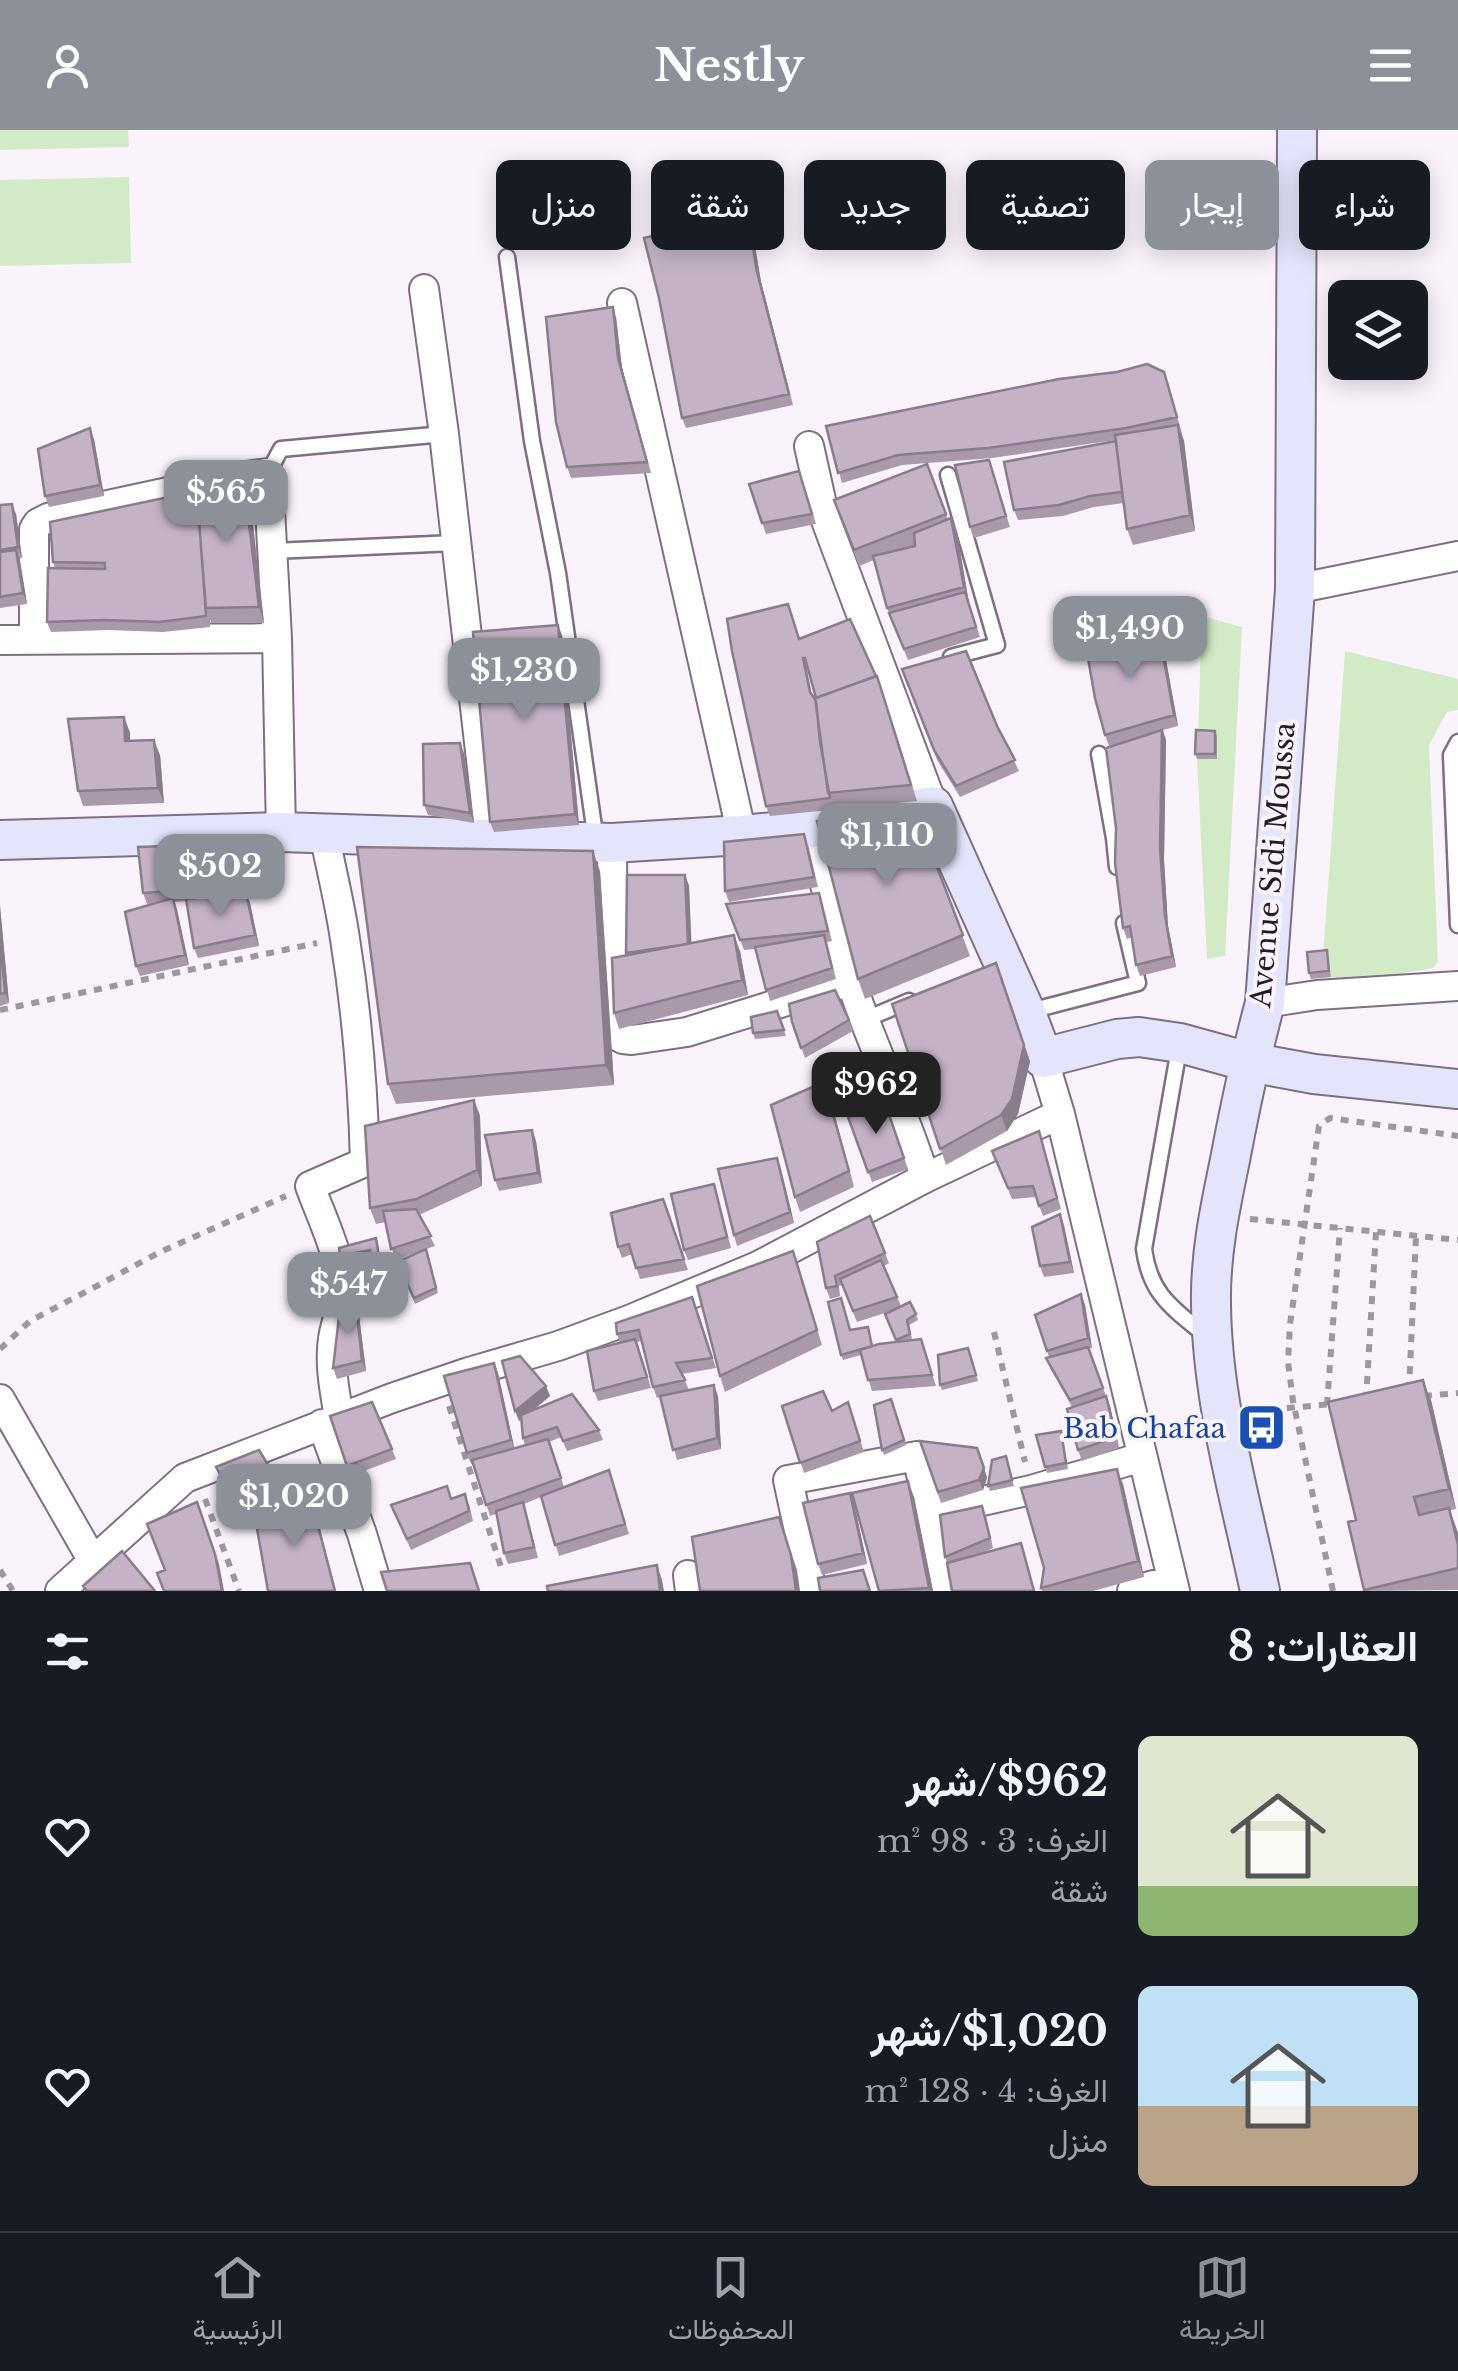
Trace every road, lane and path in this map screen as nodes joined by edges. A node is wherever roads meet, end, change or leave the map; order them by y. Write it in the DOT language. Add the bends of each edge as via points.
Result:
graph roads {
  1 [pos="1297,130"];
  2 [pos="507,258"];
  3 [pos="424,289"];
  4 [pos="622,303"];
  5 [pos="444,434"];
  6 [pos="808,446"];
  7 [pos="268,474"];
  8 [pos="948,475"];
  9 [pos="456,543"];
  10 [pos="273,551"];
  11 [pos="1458,556"];
  12 [pos="1296,588"];
  13 [pos="277,638"];
  14 [pos="34,639"];
  15 [pos="0,640"];
  16 [pos="941,660"];
  17 [pos="1458,742"];
  18 [pos="1099,754"];
  19 [pos="933,806"];
  20 [pos="813,828"];
  21 [pos="281,832"];
  22 [pos="324,834"];
  23 [pos="742,835"];
  24 [pos="490,839"];
  25 [pos="0,840"];
  26 [pos="604,842"];
  27 [pos="1118,877"];
  28 [pos="1122,911"];
  29 [pos="1458,925"];
  30 [pos="345,937"];
  31 [pos="851,981"];
  32 [pos="1458,986"];
  33 [pos="918,998"];
  34 [pos="1265,1003"];
  35 [pos="0,1010"];
  36 [pos="1026,1012"];
  37 [pos="864,1020"];
  38 [pos="1180,1042"];
  39 [pos="1044,1058"];
  40 [pos="1250,1062"];
  41 [pos="1458,1090"];
  42 [pos="1060,1114"];
  43 [pos="1458,1136"];
  44 [pos="924,1178"];
  45 [pos="310,1186"];
  46 [pos="1219,1215"];
  47 [pos="1304,1224"];
  48 [pos="1340,1228"];
  49 [pos="1376,1232"];
  50 [pos="1416,1236"];
  51 [pos="1458,1240"];
  52 [pos="994,1332"];
  53 [pos="1213,1341"];
  54 [pos="0,1348"];
  55 [pos="442,1381"];
  56 [pos="1458,1392"];
  57 [pos="0,1398"];
  58 [pos="1380,1400"];
  59 [pos="1346,1403"];
  60 [pos="1327,1405"];
  61 [pos="1294,1408"];
  62 [pos="1222,1414"];
  63 [pos="330,1421"];
  64 [pos="1142,1458"];
  65 [pos="194,1474"];
  66 [pos="1031,1490"];
  67 [pos="930,1514"];
  68 [pos="93,1561"];
  69 [pos="500,1567"];
  70 [pos="0,1570"];
  71 [pos="1173,1586"];
  72 [pos="13,1591"];
  73 [pos="60,1591"];
  74 [pos="239,1591"];
  75 [pos="378,1591"];
  76 [pos="812,1591"];
  77 [pos="947,1591"];
  78 [pos="1132,1591"];
  79 [pos="1260,1591"];
  80 [pos="1332,1591"];
  1 -- 12 [label="street, Avenue Sidi Moussa"];
  2 -- 26 [label="lane" via="532,442"];
  3 -- 5 [label="street"];
  4 -- 23 [label="street"];
  5 -- 7 [label="lane" via="282,449"];
  5 -- 9 [label="street"];
  6 -- 19 [label="street" via="825,518 895,672"];
  7 -- 10 [label="street"];
  7 -- 14 [label="street" via="38,523"];
  8 -- 16 [label="lane" via="997,645"];
  9 -- 10 [label="lane"];
  9 -- 24 [label="street"];
  10 -- 13 [label="street"];
  11 -- 12 [label="street"];
  12 -- 34 [label="street, Avenue Sidi Moussa"];
  13 -- 14 [label="street"];
  13 -- 21 [label="street"];
  14 -- 15 [label="street"];
  17 -- 29 [label="lane" via="1451,754"];
  18 -- 27 [label="lane"];
  19 -- 20 [label="street"];
  19 -- 36 [label="street" via="995,967"];
  20 -- 23 [label="street"];
  20 -- 31 [label="street"];
  21 -- 22 [label="street"];
  21 -- 25 [label="street"];
  22 -- 24 [label="street"];
  22 -- 30 [label="street"];
  23 -- 26 [label="street"];
  24 -- 26 [label="street"];
  26 -- 31 [label="street" via="613,1029 623,1039 687,1032"];
  28 -- 36 [label="lane" via="1138,983"];
  30 -- 35 [label="path"];
  30 -- 45 [label="street" via="365,1162"];
  31 -- 37 [label="street"];
  32 -- 34 [label="street"];
  33 -- 37 [label="lane"];
  34 -- 40 [label="street, Avenue Sidi Moussa"];
  36 -- 39 [label="street"];
  37 -- 44 [label="street"];
  38 -- 39 [label="street" via="1117,1039"];
  38 -- 40 [label="street"];
  38 -- 53 [label="lane" via="1146,1268 1164,1301"];
  39 -- 42 [label="street"];
  40 -- 41 [label="street"];
  40 -- 46 [label="street, Avenue Sidi Moussa"];
  42 -- 44 [label="street"];
  42 -- 64 [label="street"];
  43 -- 47 [label="path" via="1323,1121"];
  44 -- 55 [label="street" via="758,1266 558,1346"];
  45 -- 54 [label="path" via="160,1252 30,1321"];
  45 -- 63 [label="street" via="342,1289"];
  46 -- 47 [label="path"];
  46 -- 53 [label="street, Avenue Sidi Moussa" via="1211,1272"];
  47 -- 48 [label="path"];
  47 -- 61 [label="path" via="1288,1342"];
  48 -- 49 [label="path"];
  48 -- 60 [label="path"];
  49 -- 50 [label="path"];
  49 -- 58 [label="path" via="1366,1401"];
  50 -- 51 [label="path"];
  50 -- 56 [label="path" via="1409,1397"];
  52 -- 66 [label="path"];
  53 -- 62 [label="street, Avenue Sidi Moussa"];
  55 -- 63 [label="street"];
  55 -- 69 [label="path"];
  57 -- 68 [label="street"];
  59 -- 60 [label="path"];
  60 -- 61 [label="path"];
  61 -- 62 [label="path"];
  61 -- 80 [label="path"];
  62 -- 79 [label="street, Avenue Sidi Moussa"];
  63 -- 65 [label="street"];
  63 -- 75 [label="street"];
  64 -- 66 [label="street"];
  64 -- 71 [label="street"];
  65 -- 68 [label="street"];
  65 -- 74 [label="path"];
  66 -- 67 [label="street"];
  67 -- 76 [label="street" via="917,1456 788,1480"];
  67 -- 77 [label="street"];
  68 -- 73 [label="street"];
  70 -- 72 [label="path"];
  71 -- 78 [label="street"];
}
